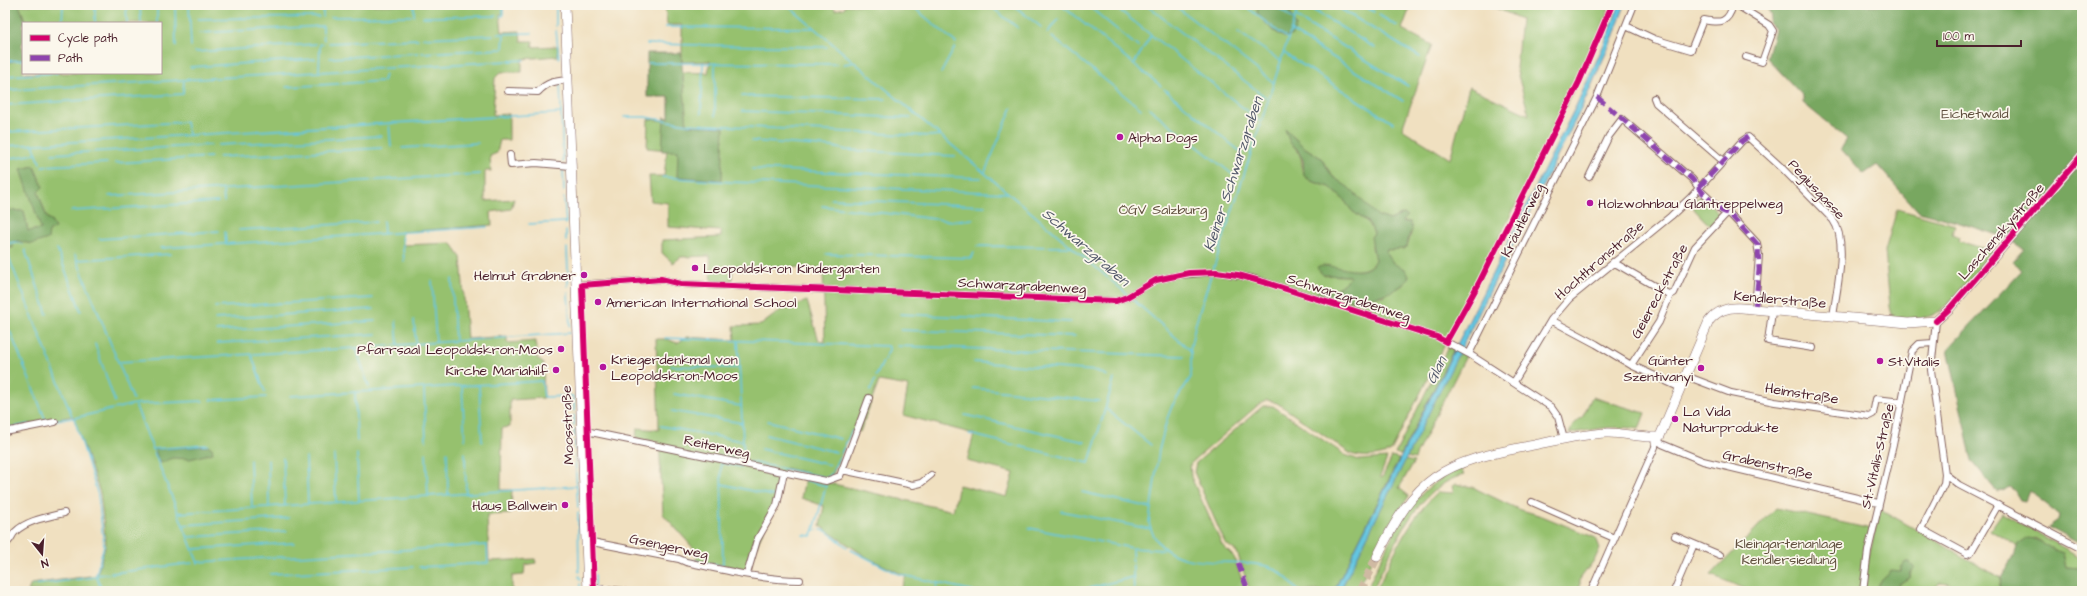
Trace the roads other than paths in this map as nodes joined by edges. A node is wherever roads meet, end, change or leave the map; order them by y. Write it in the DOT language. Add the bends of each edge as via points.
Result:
graph roads {
  1 [pos="565,5"];
  2 [pos="1634,5"];
  3 [pos="1733,5"];
  4 [pos="1737,5"];
  5 [pos="1626,26"];
  6 [pos="1746,57"];
  7 [pos="568,80"];
  8 [pos="508,91"];
  9 [pos="1654,98"];
  10 [pos="1748,138"];
  11 [pos="510,155"];
  12 [pos="2082,155"];
  13 [pos="1723,161"];
  14 [pos="572,166"];
  15 [pos="1589,177"];
  16 [pos="1699,187"];
  17 [pos="1727,213"];
  18 [pos="1613,262"];
  19 [pos="576,285"];
  20 [pos="1670,295"];
  21 [pos="1755,310"];
  22 [pos="1772,312"];
  23 [pos="1834,317"];
  24 [pos="1551,320"];
  25 [pos="1936,320"];
  26 [pos="1933,343"];
  27 [pos="1813,348"];
  28 [pos="1468,353"];
  29 [pos="1631,365"];
  30 [pos="1686,376"];
  31 [pos="1514,382"];
  32 [pos="1681,388"];
  33 [pos="869,398"];
  34 [pos="1902,402"];
  35 [pos="55,422"];
  36 [pos="581,430"];
  37 [pos="5,432"];
  38 [pos="1656,438"];
  39 [pos="1564,439"];
  40 [pos="842,470"];
  41 [pos="784,472"];
  42 [pos="1945,474"];
  43 [pos="931,475"];
  44 [pos="1532,502"];
  45 [pos="1878,503"];
  46 [pos="1998,505"];
  47 [pos="64,513"];
  48 [pos="1675,536"];
  49 [pos="1614,538"];
  50 [pos="587,541"];
  51 [pos="5,544"];
  52 [pos="1694,544"];
  53 [pos="2082,549"];
  54 [pos="1720,555"];
  55 [pos="1377,557"];
  56 [pos="747,574"];
  57 [pos="800,580"];
  58 [pos="588,589"];
  59 [pos="1594,590"];
  60 [pos="623,591"];
  61 [pos="1674,591"];
  62 [pos="1863,591"];
  1 -- 7 [label="street, Moosstraße"];
  2 -- 5 [label="street, Kräutlerweg"];
  3 -- 5 [label="street" via="1731,14 1722,22 1703,20 1691,50 1654,39"];
  4 -- 6 [label="street" via="1769,25 1773,31 1762,62"];
  5 -- 28 [label="street, Kräutlerweg" via="1597,97"];
  7 -- 8 [label="street" via="553,81 544,85 538,92"];
  7 -- 14 [label="street, Moosstraße"];
  9 -- 13 [label="street" via="1656,103"];
  10 -- 13 [label="street, Hochthronstraße"];
  10 -- 23 [label="street, Pegiusgasse" via="1781,167 1838,228 1841,239"];
  11 -- 14 [label="street" via="511,165 536,163"];
  12 -- 25 [label="street, Laschenskystraße" via="1950,308"];
  13 -- 16 [label="street, Hochthronstraße"];
  14 -- 19 [label="street, Moosstraße"];
  15 -- 16 [label="street" via="1609,136 1622,119"];
  16 -- 17 [label="street"];
  16 -- 18 [label="street, Hochthronstraße" via="1671,216"];
  17 -- 20 [label="street, Geiereckstraße" via="1695,247 1674,293"];
  17 -- 21 [label="street" via="1758,245 1759,270"];
  18 -- 20 [label="street"];
  18 -- 24 [label="street, Hochthronstraße" via="1569,299"];
  19 -- 28 [label="street, Schwarzgrabenweg" via="661,278 681,284 1119,301 1156,280 1216,272 1267,282 1437,338"];
  19 -- 36 [label="street, Moosstraße"];
  20 -- 29 [label="street, Geiereckstraße" via="1659,322"];
  21 -- 22 [label="street, Kendlerstraße"];
  21 -- 30 [label="street, Kendlerstraße" via="1728,308 1714,316 1709,321"];
  22 -- 23 [label="street, Kendlerstraße"];
  22 -- 27 [label="street" via="1768,341"];
  23 -- 25 [label="street, Kendlerstraße" via="1898,323"];
  24 -- 29 [label="street"];
  24 -- 31 [label="street, Hochthronstraße"];
  25 -- 26 [label="street"];
  26 -- 34 [label="street, St.-Vitalis-Straße" via="1919,344 1913,348"];
  26 -- 42 [label="street" via="1931,370"];
  28 -- 31 [label="street"];
  29 -- 32 [label="street"];
  30 -- 32 [label="street, Kendlerstraße"];
  30 -- 34 [label="street, Heimstraße" via="1731,393 1869,416 1874,414 1876,399"];
  31 -- 39 [label="street" via="1552,407 1558,417"];
  32 -- 38 [label="street, Kendlerstraße" via="1661,434"];
  33 -- 40 [label="street"];
  34 -- 45 [label="street, St.-Vitalis-Straße"];
  35 -- 37 [label="street"];
  36 -- 41 [label="street, Reiterweg"];
  36 -- 50 [label="street, Moosstraße"];
  38 -- 39 [label="street" via="1616,433"];
  38 -- 45 [label="street, Grabenstraße" via="1662,444 1703,461"];
  38 -- 49 [label="street, Kendlerstraße" via="1655,447"];
  39 -- 55 [label="street" via="1479,456 1443,471 1422,488 1404,508"];
  40 -- 41 [label="street, Reiterweg" via="836,478 826,481"];
  40 -- 43 [label="street" via="913,485 921,483"];
  41 -- 56 [label="street" via="777,505 757,540"];
  42 -- 46 [label="street" via="1959,485"];
  42 -- 46 [label="street" via="1944,484 1921,530 1967,554"];
  44 -- 49 [label="street"];
  45 -- 62 [label="street, St.-Vitalis-Straße" via="1864,571"];
  46 -- 53 [label="street"];
  47 -- 51 [label="street" via="32,522 15,531"];
  48 -- 52 [label="street"];
  49 -- 59 [label="street, Kendlerstraße"];
  50 -- 56 [label="street, Gsengerweg"];
  50 -- 58 [label="street, Moosstraße"];
  52 -- 54 [label="street"];
  52 -- 61 [label="street"];
  56 -- 57 [label="street, Gsengerweg"];
  58 -- 60 [label="street, Moosstraße"];
}
